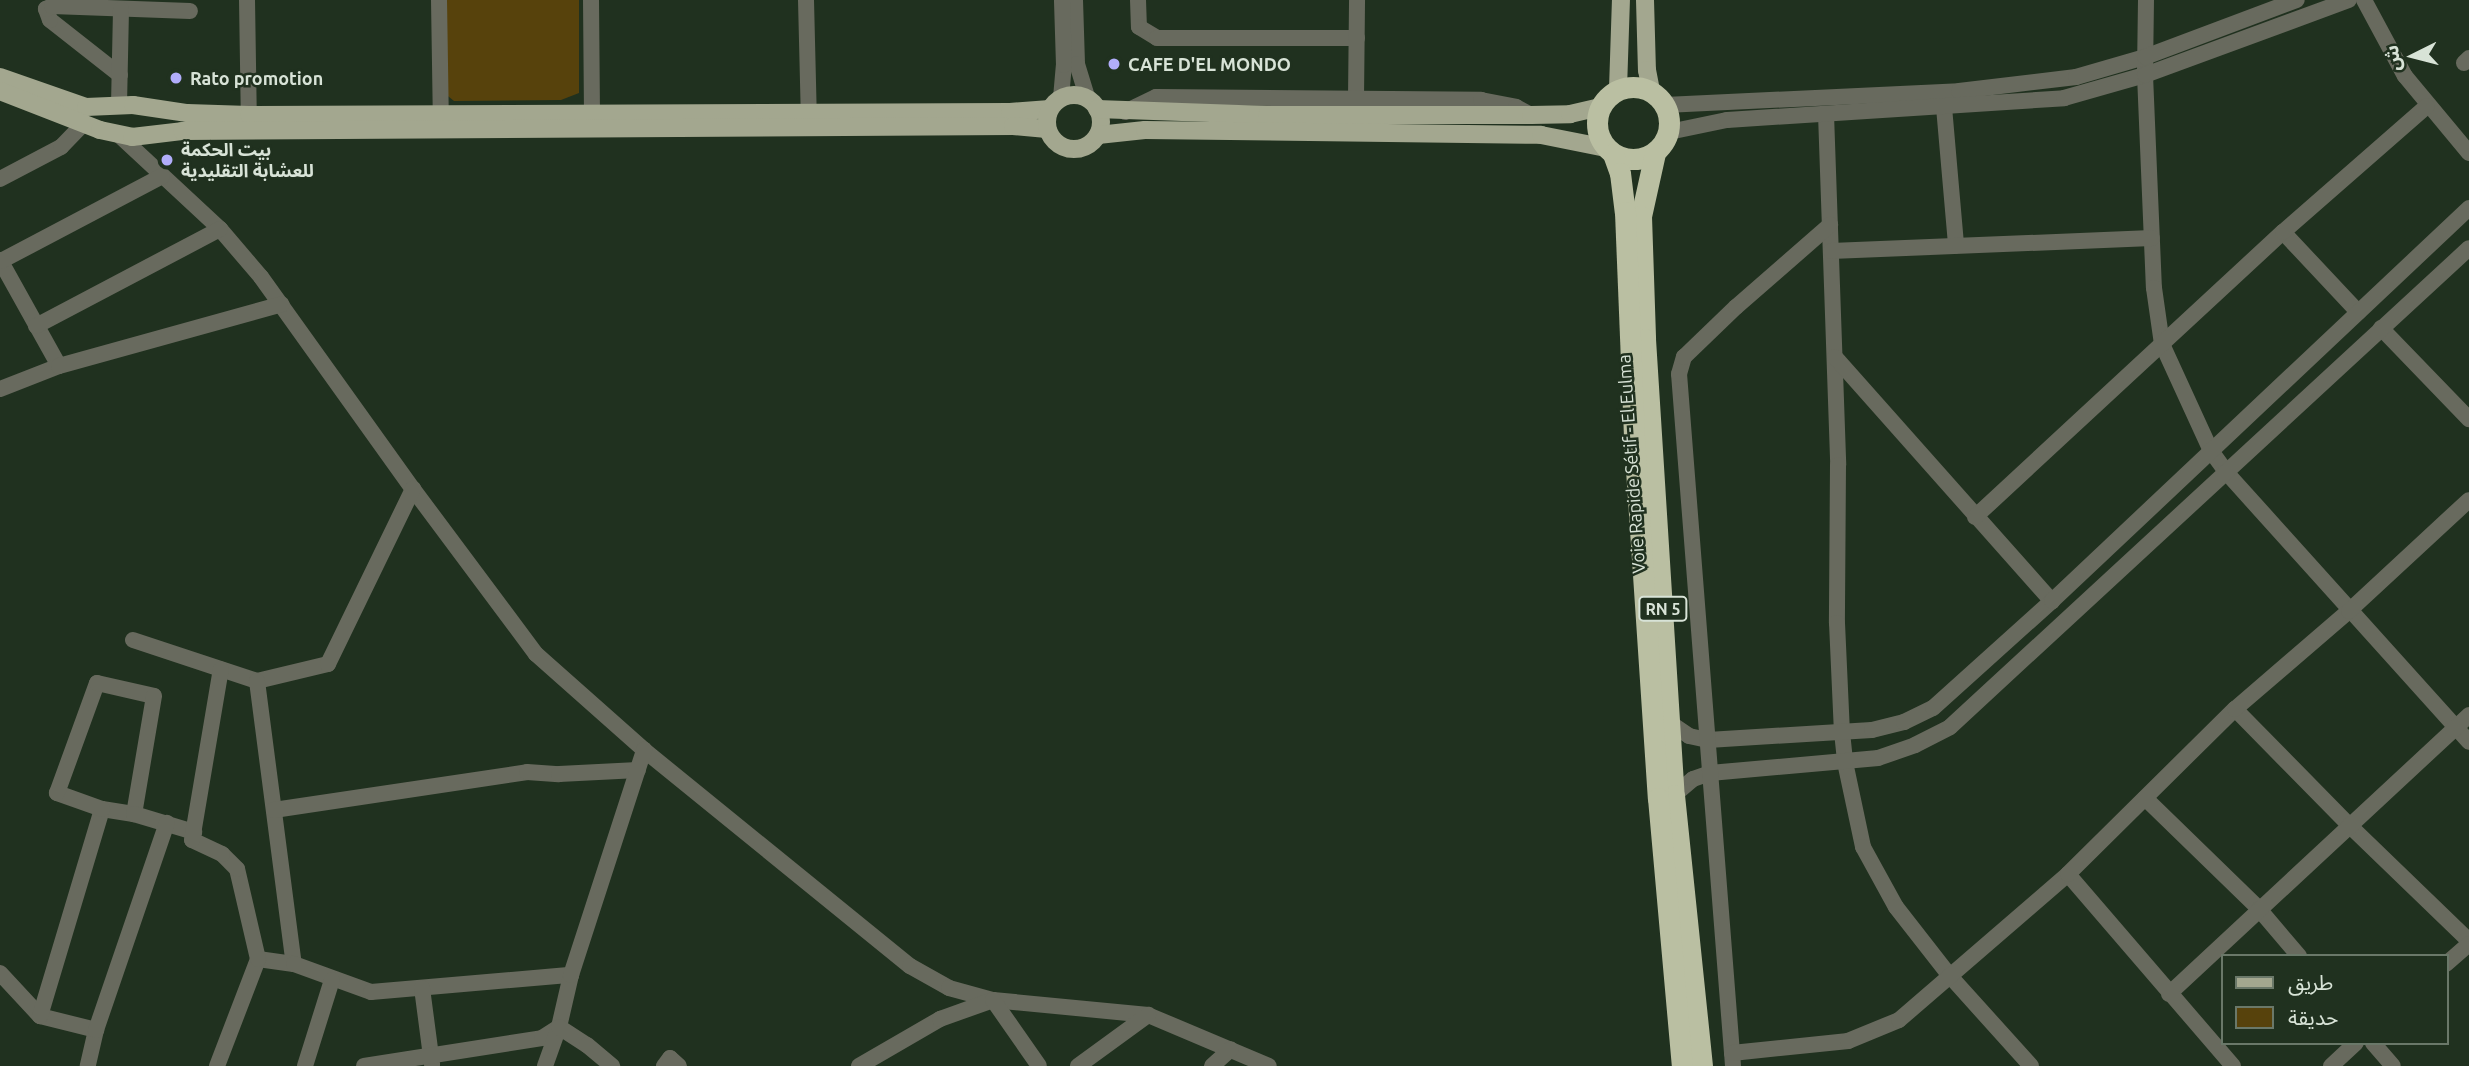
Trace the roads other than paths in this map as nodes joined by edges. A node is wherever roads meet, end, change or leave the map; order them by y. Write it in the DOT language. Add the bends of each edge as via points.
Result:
graph roads {
  1 [pos="247,0"];
  2 [pos="439,0"];
  3 [pos="592,0"];
  4 [pos="806,0"];
  5 [pos="1062,0"];
  6 [pos="1075,0"];
  7 [pos="1138,0"];
  8 [pos="1357,0"];
  9 [pos="1621,0"];
  10 [pos="1645,0"];
  11 [pos="2146,0"];
  12 [pos="2297,0"];
  13 [pos="2349,0"];
  14 [pos="2364,0"];
  15 [pos="121,9"];
  16 [pos="190,11"];
  17 [pos="1357,38"];
  18 [pos="2145,57"];
  19 [pos="120,75"];
  20 [pos="2145,75"];
  21 [pos="0,76"];
  22 [pos="1618,89"];
  23 [pos="0,91"];
  24 [pos="1658,98"];
  25 [pos="1356,99"];
  26 [pos="1055,103"];
  27 [pos="1093,104"];
  28 [pos="119,105"];
  29 [pos="146,106"];
  30 [pos="2427,106"];
  31 [pos="1600,107"];
  32 [pos="1944,107"];
  33 [pos="67,110"];
  34 [pos="1125,112"];
  35 [pos="1826,114"];
  36 [pos="1531,116"];
  37 [pos="592,121"];
  38 [pos="809,121"];
  39 [pos="84,123"];
  40 [pos="249,123"];
  41 [pos="440,123"];
  42 [pos="1047,129"];
  43 [pos="1669,132"];
  44 [pos="1097,135"];
  45 [pos="120,136"];
  46 [pos="145,136"];
  47 [pos="1610,151"];
  48 [pos="1655,153"];
  49 [pos="2469,153"];
  50 [pos="162,176"];
  51 [pos="0,178"];
  52 [pos="2469,208"];
  53 [pos="1830,225"];
  54 [pos="220,229"];
  55 [pos="2283,232"];
  56 [pos="2152,238"];
  57 [pos="1956,245"];
  58 [pos="2469,248"];
  59 [pos="1831,251"];
  60 [pos="0,260"];
  61 [pos="282,304"];
  62 [pos="2358,312"];
  63 [pos="36,326"];
  64 [pos="2381,328"];
  65 [pos="2162,344"];
  66 [pos="1835,357"];
  67 [pos="59,366"];
  68 [pos="0,389"];
  69 [pos="2469,419"];
  70 [pos="2211,451"];
  71 [pos="2227,472"];
  72 [pos="413,489"];
  73 [pos="2466,509"];
  74 [pos="1975,517"];
  75 [pos="2052,601"];
  76 [pos="2349,611"];
  77 [pos="133,640"];
  78 [pos="221,669"];
  79 [pos="257,681"];
  80 [pos="2235,709"];
  81 [pos="2469,715"];
  82 [pos="1670,723"];
  83 [pos="2456,727"];
  84 [pos="1842,732"];
  85 [pos="1707,740"];
  86 [pos="2469,742"];
  87 [pos="644,750"];
  88 [pos="1845,762"];
  89 [pos="638,770"];
  90 [pos="1710,773"];
  91 [pos="1674,795"];
  92 [pos="2145,798"];
  93 [pos="102,809"];
  94 [pos="274,810"];
  95 [pos="134,814"];
  96 [pos="166,823"];
  97 [pos="2349,825"];
  98 [pos="194,832"];
  99 [pos="2067,874"];
  100 [pos="2259,909"];
  101 [pos="2469,942"];
  102 [pos="2297,954"];
  103 [pos="258,959"];
  104 [pos="2448,962"];
  105 [pos="294,964"];
  106 [pos="0,973"];
  107 [pos="571,975"];
  108 [pos="1950,976"];
  109 [pos="332,980"];
  110 [pos="422,988"];
  111 [pos="2169,994"];
  112 [pos="993,1000"];
  113 [pos="1149,1015"];
  114 [pos="40,1016"];
  115 [pos="559,1027"];
  116 [pos="96,1030"];
  117 [pos="2354,1045"];
  118 [pos="2375,1045"];
  119 [pos="1231,1049"];
  120 [pos="1733,1060"];
  121 [pos="432,1061"];
  122 [pos="88,1066"];
  123 [pos="217,1066"];
  124 [pos="305,1066"];
  125 [pos="363,1066"];
  126 [pos="545,1066"];
  127 [pos="612,1066"];
  128 [pos="664,1066"];
  129 [pos="679,1066"];
  130 [pos="859,1066"];
  131 [pos="1039,1066"];
  132 [pos="1078,1066"];
  133 [pos="1212,1066"];
  134 [pos="1269,1066"];
  135 [pos="1682,1066"];
  136 [pos="1702,1066"];
  137 [pos="2031,1066"];
  138 [pos="2233,1066"];
  139 [pos="2331,1066"];
  140 [pos="2393,1066"];
  1 -- 40 [label="street"];
  2 -- 41 [label="street"];
  3 -- 37 [label="street"];
  4 -- 38 [label="street"];
  5 -- 26 [label="street" via="1064,65"];
  6 -- 27 [label="street" via="1077,64"];
  7 -- 17 [label="street" via="1139,27 1157,38"];
  8 -- 17 [label="street"];
  9 -- 22 [label="main road"];
  10 -- 24 [label="main road" via="1647,70"];
  11 -- 18 [label="street"];
  12 -- 18 [label="street"];
  13 -- 20 [label="street"];
  14 -- 30 [label="street" via="2405,76"];
  15 -- 16 [label="street"];
  15 -- 19 [label="street"];
  15 -- 19 [label="street" via="52,6 46,12"];
  17 -- 25 [label="street"];
  18 -- 20 [label="street"];
  18 -- 24 [label="street" via="2076,77 1959,91"];
  19 -- 28 [label="street"];
  20 -- 32 [label="street" via="2064,98"];
  20 -- 56 [label="street"];
  21 -- 33 [label="main road"];
  22 -- 24 [label="highway" via="1641,87"];
  22 -- 31 [label="highway"];
  23 -- 33 [label="main road"];
  24 -- 43 [label="highway"];
  25 -- 34 [label="street" via="1156,97"];
  25 -- 36 [label="street" via="1481,100 1516,107"];
  26 -- 27 [label="main road" via="1074,94"];
  26 -- 38 [label="main road" via="1010,112"];
  26 -- 42 [label="main road"];
  27 -- 34 [label="main road"];
  27 -- 44 [label="main road" via="1101,122"];
  28 -- 29 [label="main road"];
  28 -- 33 [label="main road"];
  28 -- 45 [label="main road"];
  29 -- 40 [label="main road"];
  29 -- 46 [label="main road" via="149,123"];
  30 -- 49 [label="street"];
  30 -- 55 [label="street"];
  31 -- 36 [label="main road"];
  31 -- 47 [label="highway" via="1597,128"];
  32 -- 35 [label="street"];
  32 -- 57 [label="street"];
  33 -- 39 [label="main road"];
  34 -- 36 [label="main road"];
  35 -- 43 [label="street" via="1727,120"];
  35 -- 53 [label="street"];
  37 -- 38 [label="main road"];
  37 -- 41 [label="main road"];
  38 -- 42 [label="main road"];
  39 -- 45 [label="main road"];
  39 -- 51 [label="street" via="61,147"];
  40 -- 41 [label="main road"];
  40 -- 46 [label="main road"];
  42 -- 44 [label="main road" via="1055,142 1068,149 1084,147"];
  43 -- 48 [label="highway"];
  44 -- 47 [label="main road" via="1145,130 1541,135"];
  45 -- 46 [label="main road"];
  45 -- 50 [label="street"];
  47 -- 48 [label="highway" via="1634,160"];
  47 -- 135 [label="highway, Voie Rapide Sétif - El Eulma / RN 5" via="1620,173 1625,212 1634,439"];
  48 -- 82 [label="highway, Voie Rapide Sétif - El Eulma / RN 5" via="1643,205 1642,258"];
  50 -- 54 [label="street"];
  50 -- 60 [label="street"];
  52 -- 62 [label="street"];
  53 -- 59 [label="street"];
  53 -- 85 [label="street" via="1684,358 1679,374"];
  54 -- 61 [label="street"];
  54 -- 63 [label="street"];
  55 -- 62 [label="street"];
  55 -- 65 [label="street"];
  56 -- 57 [label="street"];
  56 -- 65 [label="street"];
  57 -- 59 [label="street"];
  58 -- 64 [label="street"];
  59 -- 66 [label="street"];
  60 -- 63 [label="street"];
  61 -- 67 [label="street"];
  61 -- 72 [label="street"];
  62 -- 70 [label="street"];
  63 -- 67 [label="street"];
  64 -- 69 [label="street"];
  64 -- 71 [label="street"];
  65 -- 70 [label="street"];
  65 -- 74 [label="street"];
  66 -- 74 [label="street"];
  66 -- 84 [label="street"];
  67 -- 68 [label="street"];
  70 -- 71 [label="street"];
  70 -- 75 [label="street"];
  71 -- 76 [label="street"];
  71 -- 88 [label="street" via="1966,715 1915,745 1878,758"];
  72 -- 79 [label="street" via="328,664"];
  72 -- 87 [label="street" via="536,654"];
  73 -- 76 [label="street"];
  74 -- 75 [label="street"];
  75 -- 84 [label="street" via="1933,708 1888,727"];
  76 -- 80 [label="street"];
  76 -- 83 [label="street"];
  77 -- 78 [label="street"];
  78 -- 79 [label="street"];
  78 -- 98 [label="street"];
  79 -- 94 [label="street"];
  80 -- 92 [label="street"];
  80 -- 97 [label="street"];
  81 -- 83 [label="street"];
  82 -- 85 [label="street" via="1689,736"];
  82 -- 91 [label="highway, Voie Rapide Sétif - El Eulma / RN 5"];
  83 -- 86 [label="street"];
  83 -- 97 [label="street"];
  84 -- 85 [label="street"];
  84 -- 88 [label="street"];
  85 -- 90 [label="street"];
  87 -- 89 [label="street"];
  87 -- 112 [label="street" via="910,967 949,988"];
  88 -- 90 [label="street"];
  88 -- 108 [label="street" via="1863,847 1896,907"];
  89 -- 94 [label="street" via="527,772"];
  89 -- 107 [label="street"];
  90 -- 91 [label="street" via="1693,779"];
  90 -- 120 [label="street"];
  91 -- 136 [label="highway, Voie Rapide Sétif - El Eulma / RN 5"];
  92 -- 99 [label="street"];
  92 -- 100 [label="street"];
  93 -- 95 [label="street"];
  93 -- 95 [label="street" via="57,793 97,683 154,696"];
  93 -- 114 [label="street"];
  94 -- 105 [label="street"];
  95 -- 96 [label="street"];
  96 -- 98 [label="street"];
  96 -- 116 [label="street"];
  97 -- 100 [label="street"];
  97 -- 101 [label="street"];
  98 -- 103 [label="street" via="192,840 222,854 237,869"];
  99 -- 108 [label="street"];
  99 -- 111 [label="street"];
  100 -- 102 [label="street"];
  100 -- 111 [label="street"];
  101 -- 104 [label="street"];
  103 -- 105 [label="street"];
  103 -- 123 [label="street"];
  105 -- 109 [label="street"];
  106 -- 114 [label="street"];
  107 -- 110 [label="street"];
  107 -- 115 [label="street"];
  108 -- 120 [label="street" via="1899,1020 1848,1041"];
  108 -- 137 [label="street"];
  109 -- 110 [label="street" via="371,992"];
  109 -- 124 [label="street"];
  110 -- 121 [label="street"];
  111 -- 138 [label="street"];
  112 -- 113 [label="street"];
  112 -- 130 [label="street" via="940,1019"];
  112 -- 131 [label="street"];
  113 -- 119 [label="street"];
  113 -- 132 [label="street"];
  114 -- 116 [label="street"];
  115 -- 121 [label="street" via="542,1038"];
  115 -- 126 [label="street"];
  115 -- 127 [label="street"];
  116 -- 122 [label="street"];
  117 -- 139 [label="street"];
  118 -- 140 [label="street"];
  119 -- 133 [label="street"];
  119 -- 134 [label="street"];
  121 -- 125 [label="street"];
  128 -- 129 [label="street" via="670,1058"];
}
